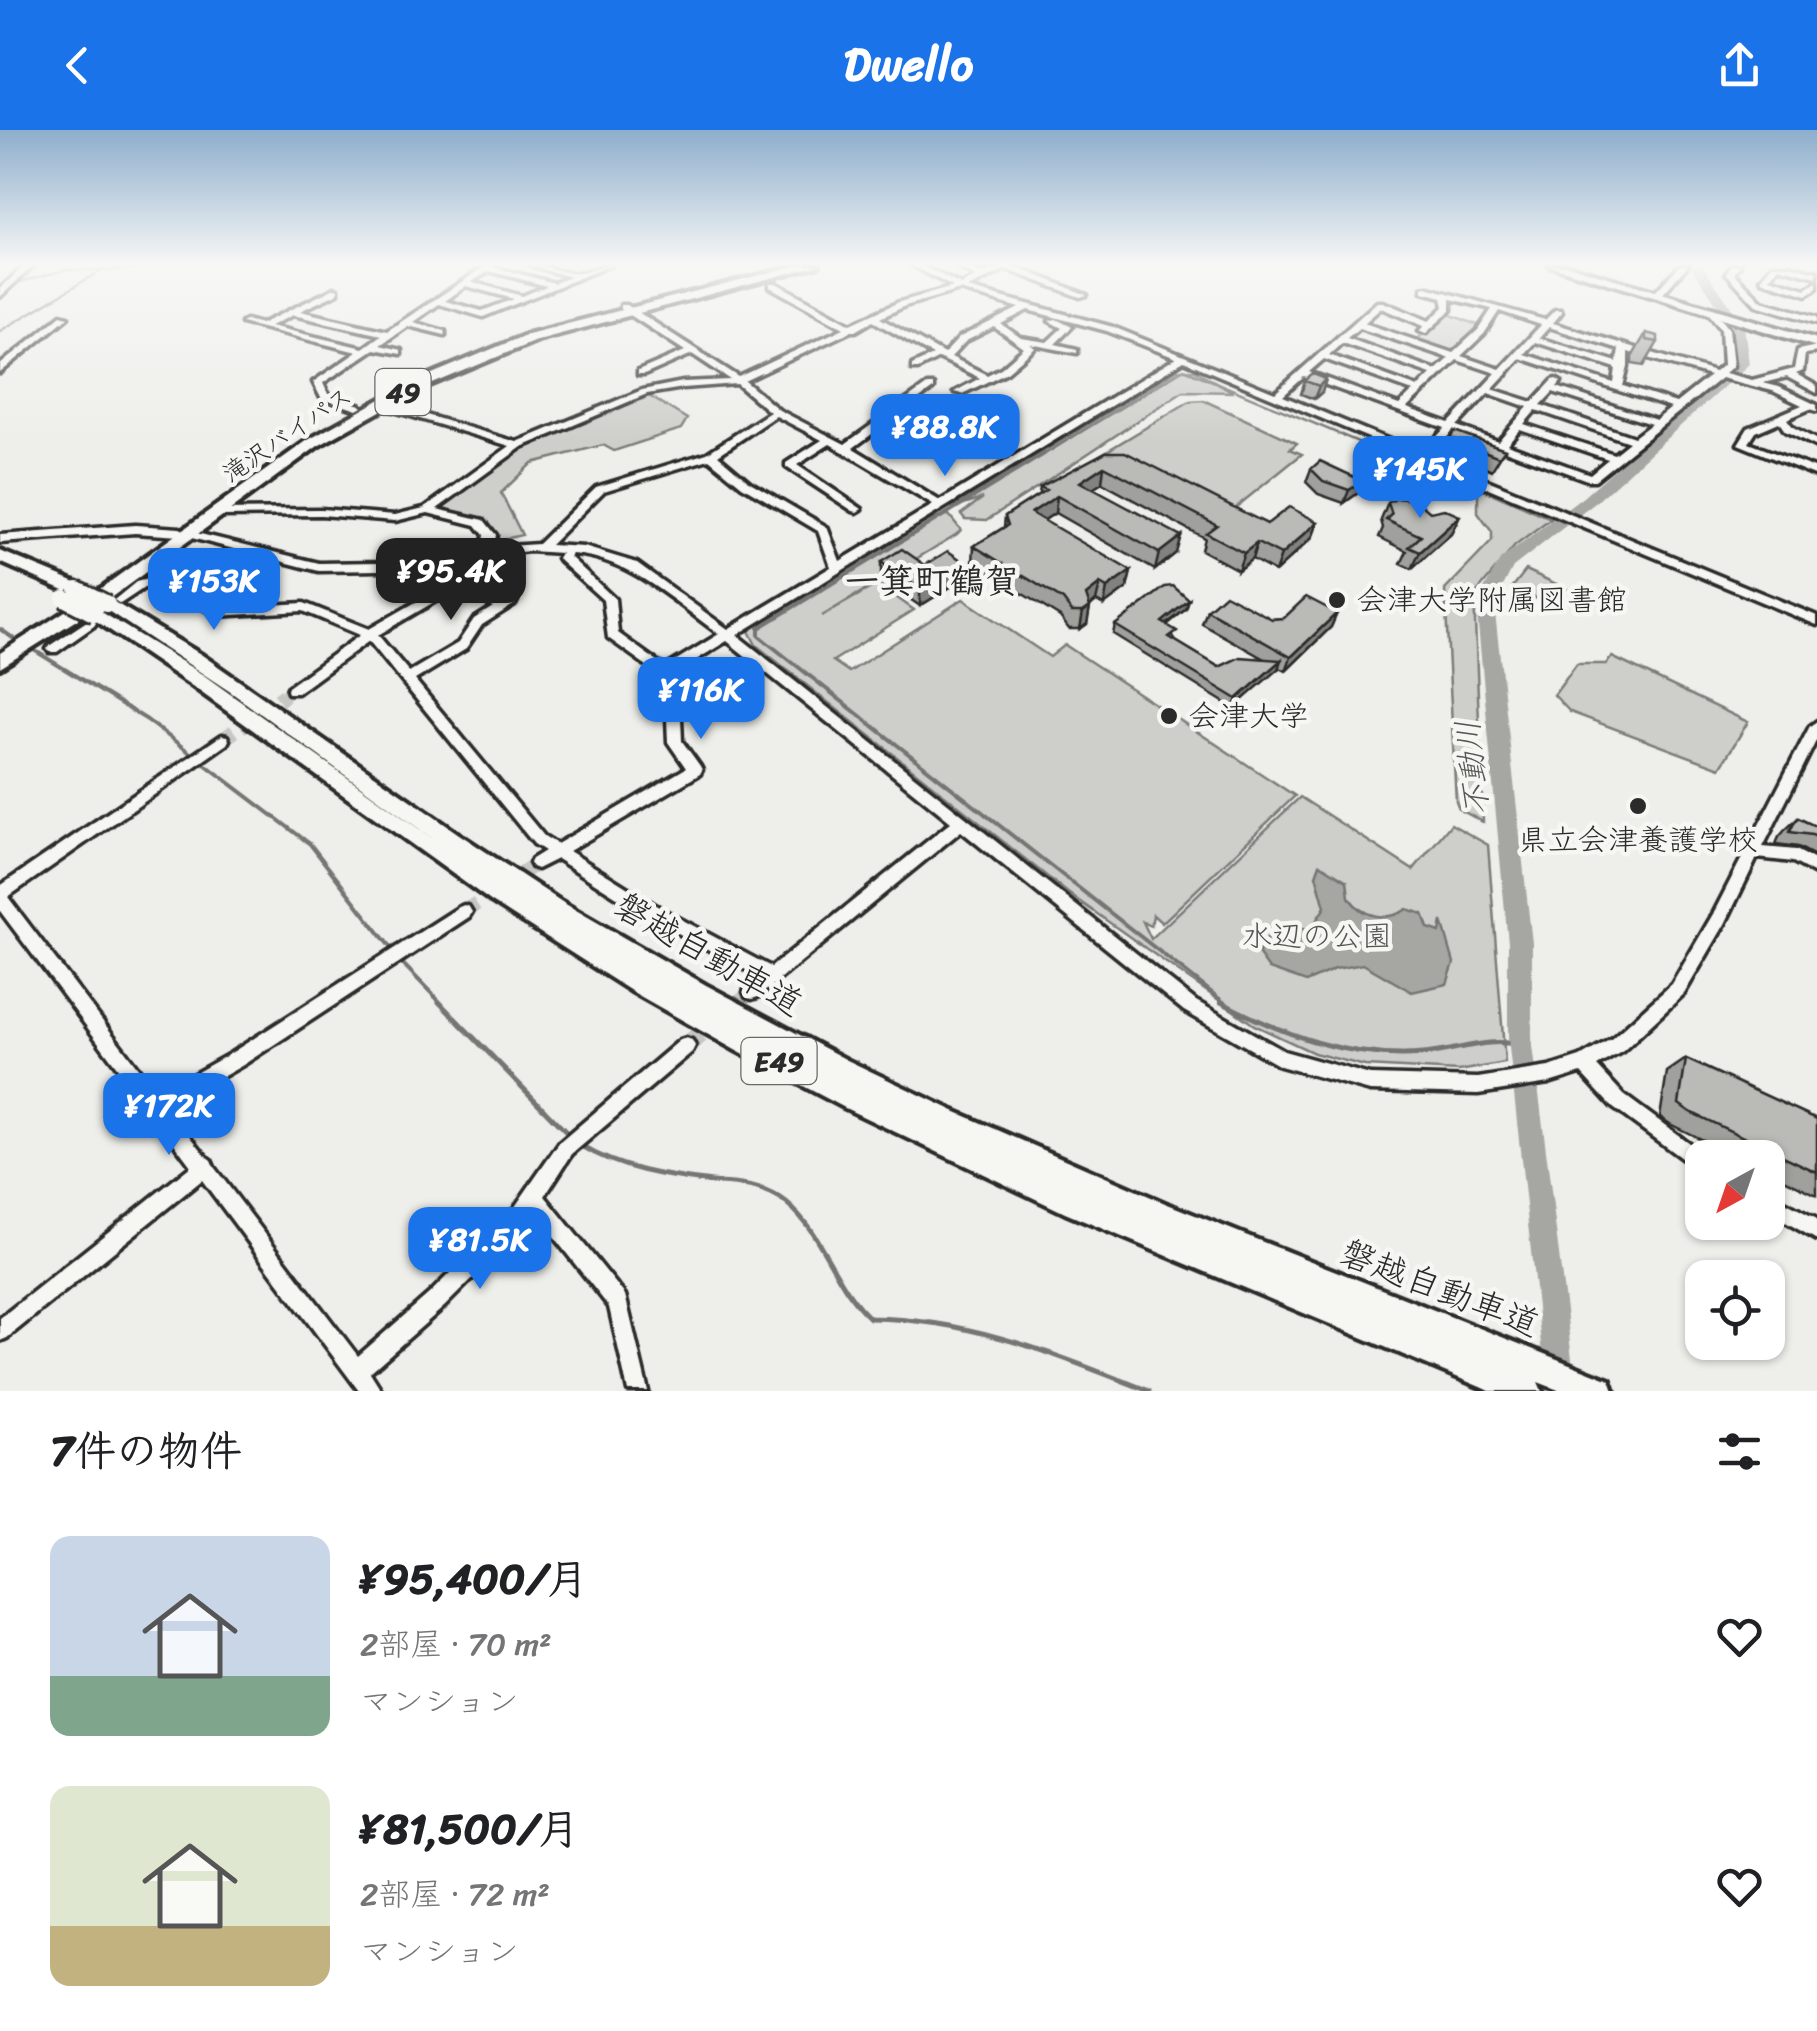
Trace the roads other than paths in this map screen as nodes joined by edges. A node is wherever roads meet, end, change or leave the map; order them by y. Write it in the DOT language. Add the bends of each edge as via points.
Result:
graph roads {
  1 [pos="56,324"];
  2 [pos="249,324"];
  3 [pos="269,324"];
  4 [pos="344,324"];
  5 [pos="402,324"];
  6 [pos="411,324"];
  7 [pos="575,324"];
  8 [pos="580,324"];
  9 [pos="649,324"];
  10 [pos="844,324"];
  11 [pos="865,324"];
  12 [pos="885,324"];
  13 [pos="1060,324"];
  14 [pos="1083,324"];
  15 [pos="1488,324"];
  16 [pos="1548,324"];
  17 [pos="1722,324"];
  18 [pos="1762,324"];
  19 [pos="997,325"];
  20 [pos="1360,325"];
  21 [pos="1430,325"];
  22 [pos="262,327"];
  23 [pos="853,329"];
  24 [pos="387,334"];
  25 [pos="442,334"];
  26 [pos="1024,340"];
  27 [pos="1343,340"];
  28 [pos="1536,340"];
  29 [pos="1411,342"];
  30 [pos="1817,343"];
  31 [pos="1050,344"];
  32 [pos="366,348"];
  33 [pos="1624,348"];
  34 [pos="398,352"];
  35 [pos="692,352"];
  36 [pos="1074,352"];
  37 [pos="942,356"];
  38 [pos="1324,356"];
  39 [pos="1453,356"];
  40 [pos="1522,356"];
  41 [pos="1183,358"];
  42 [pos="916,366"];
  43 [pos="1622,367"];
  44 [pos="0,370"];
  45 [pos="1566,370"];
  46 [pos="974,372"];
  47 [pos="642,373"];
  48 [pos="1303,373"];
  49 [pos="1436,373"];
  50 [pos="1787,373"];
  51 [pos="1504,374"];
  52 [pos="1722,376"];
  53 [pos="987,378"];
  54 [pos="739,381"];
  55 [pos="1748,382"];
  56 [pos="930,387"];
  57 [pos="1551,388"];
  58 [pos="1618,388"];
  59 [pos="1418,390"];
  60 [pos="1488,390"];
  61 [pos="1276,396"];
  62 [pos="1813,400"];
  63 [pos="357,406"];
  64 [pos="1535,406"];
  65 [pos="390,407"];
  66 [pos="1681,408"];
  67 [pos="1400,409"];
  68 [pos="776,412"];
  69 [pos="1782,418"];
  70 [pos="1660,424"];
  71 [pos="1519,425"];
  72 [pos="1452,428"];
  73 [pos="829,440"];
  74 [pos="1638,442"];
  75 [pos="1817,444"];
  76 [pos="518,445"];
  77 [pos="1500,446"];
  78 [pos="846,448"];
  79 [pos="710,455"];
  80 [pos="1424,456"];
  81 [pos="1616,458"];
  82 [pos="1815,469"];
  83 [pos="940,506"];
  84 [pos="858,509"];
  85 [pos="428,510"];
  86 [pos="222,513"];
  87 [pos="180,533"];
  88 [pos="0,540"];
  89 [pos="542,547"];
  90 [pos="569,549"];
  91 [pos="490,550"];
  92 [pos="0,556"];
  93 [pos="837,568"];
  94 [pos="0,570"];
  95 [pos="464,580"];
  96 [pos="71,593"];
  97 [pos="103,610"];
  98 [pos="1817,621"];
  99 [pos="370,634"];
  100 [pos="727,634"];
  101 [pos="49,640"];
  102 [pos="0,662"];
  103 [pos="665,674"];
  104 [pos="409,678"];
  105 [pos="293,690"];
  106 [pos="1817,726"];
  107 [pos="222,740"];
  108 [pos="962,822"];
  109 [pos="555,852"];
  110 [pos="1755,852"];
  111 [pos="537,863"];
  112 [pos="1817,869"];
  113 [pos="0,896"];
  114 [pos="464,912"];
  115 [pos="771,975"];
  116 [pos="752,992"];
  117 [pos="686,1046"];
  118 [pos="1584,1064"];
  119 [pos="158,1104"];
  120 [pos="1685,1151"];
  121 [pos="205,1166"];
  122 [pos="534,1197"];
  123 [pos="1785,1212"];
  124 [pos="1817,1230"];
  125 [pos="0,1331"];
  126 [pos="357,1370"];
  127 [pos="1527,1376"];
  128 [pos="1593,1389"];
  129 [pos="372,1391"];
  130 [pos="638,1391"];
  1 -- 44 [label="street"];
  2 -- 22 [label="street"];
  3 -- 22 [label="street"];
  4 -- 24 [label="street"];
  5 -- 24 [label="street"];
  6 -- 25 [label="street"];
  7 -- 63 [label="highway, 滝沢バイパス / 49" via="479,352"];
  8 -- 87 [label="highway, 滝沢バイパス / 49" via="498,350 385,401"];
  9 -- 35 [label="street"];
  10 -- 23 [label="street"];
  11 -- 23 [label="street"];
  12 -- 37 [label="street"];
  13 -- 31 [label="street" via="1068,327"];
  14 -- 41 [label="street"];
  15 -- 39 [label="street"];
  16 -- 28 [label="street"];
  16 -- 33 [label="street"];
  17 -- 52 [label="street" via="1728,345"];
  18 -- 30 [label="highway"];
  19 -- 26 [label="street"];
  19 -- 37 [label="street"];
  20 -- 27 [label="street"];
  20 -- 29 [label="street"];
  21 -- 29 [label="street"];
  22 -- 32 [label="street"];
  23 -- 54 [label="street"];
  24 -- 32 [label="street"];
  26 -- 31 [label="street"];
  26 -- 53 [label="street" via="1028,351"];
  27 -- 38 [label="street"];
  27 -- 49 [label="street"];
  28 -- 40 [label="street"];
  28 -- 43 [label="street"];
  29 -- 39 [label="street"];
  30 -- 50 [label="street" via="1801,352 1800,369"];
  31 -- 36 [label="street"];
  32 -- 34 [label="street"];
  32 -- 63 [label="street" via="317,386 324,396"];
  33 -- 43 [label="street"];
  33 -- 52 [label="street"];
  35 -- 47 [label="street"];
  35 -- 54 [label="street"];
  37 -- 42 [label="street"];
  37 -- 46 [label="street"];
  38 -- 48 [label="street"];
  38 -- 59 [label="street"];
  39 -- 49 [label="street"];
  39 -- 51 [label="street"];
  40 -- 45 [label="street"];
  40 -- 51 [label="street"];
  41 -- 61 [label="street"];
  41 -- 83 [label="street"];
  43 -- 58 [label="street"];
  45 -- 57 [label="street"];
  45 -- 58 [label="street"];
  46 -- 53 [label="street"];
  46 -- 53 [label="street" via="957,388"];
  48 -- 61 [label="street"];
  48 -- 67 [label="street"];
  49 -- 59 [label="street"];
  50 -- 55 [label="street"];
  50 -- 62 [label="street"];
  51 -- 60 [label="street"];
  52 -- 55 [label="street"];
  52 -- 66 [label="street"];
  54 -- 68 [label="street"];
  54 -- 76 [label="street" via="645,392"];
  55 -- 62 [label="street"];
  56 -- 78 [label="street"];
  57 -- 64 [label="street"];
  57 -- 70 [label="street"];
  58 -- 66 [label="street"];
  59 -- 67 [label="street"];
  60 -- 64 [label="street"];
  60 -- 72 [label="street"];
  61 -- 80 [label="street"];
  62 -- 69 [label="street"];
  63 -- 87 [label="highway, 滝沢バイパス / 49" via="296,443"];
  64 -- 71 [label="street"];
  64 -- 74 [label="street"];
  65 -- 76 [label="street"];
  66 -- 70 [label="street"];
  67 -- 72 [label="street"];
  68 -- 73 [label="street"];
  68 -- 79 [label="street"];
  69 -- 75 [label="street"];
  69 -- 82 [label="street" via="1747,434 1743,444"];
  70 -- 74 [label="street"];
  71 -- 77 [label="street"];
  71 -- 81 [label="street"];
  72 -- 77 [label="street"];
  72 -- 80 [label="street"];
  73 -- 78 [label="street"];
  73 -- 84 [label="street" via="790,465"];
  74 -- 81 [label="street"];
  76 -- 85 [label="street"];
  77 -- 81 [label="street" via="1592,478"];
  78 -- 83 [label="street"];
  79 -- 89 [label="street" via="600,489"];
  79 -- 93 [label="street" via="823,529"];
  80 -- 98 [label="street"];
  83 -- 93 [label="street"];
  85 -- 86 [label="street" via="395,518"];
  85 -- 91 [label="street" via="480,522 490,535"];
  87 -- 88 [label="main road" via="136,529"];
  87 -- 91 [label="street" via="335,568"];
  87 -- 101 [label="highway, 滝沢バイパス / 49"];
  89 -- 90 [label="street"];
  89 -- 91 [label="street"];
  90 -- 100 [label="street" via="633,566"];
  90 -- 103 [label="street" via="564,558 609,599 612,635"];
  91 -- 95 [label="street" via="485,566"];
  92 -- 96 [label="highway, 磐越自動車道 / E49"];
  93 -- 100 [label="street"];
  94 -- 96 [label="highway, 磐越自動車道 / E49"];
  95 -- 99 [label="street"];
  95 -- 104 [label="street" via="506,604 478,622 462,646"];
  96 -- 97 [label="highway, 磐越自動車道 / E49, bridge"];
  97 -- 99 [label="street" via="162,578 216,612 304,607"];
  97 -- 101 [label="street"];
  97 -- 127 [label="highway, 磐越自動車道 / E49" via="505,900 726,1032 1058,1195"];
  99 -- 104 [label="street"];
  99 -- 105 [label="street"];
  100 -- 103 [label="street"];
  100 -- 108 [label="street"];
  101 -- 102 [label="highway, 滝沢バイパス / 49"];
  103 -- 109 [label="street" via="675,742 694,774"];
  104 -- 109 [label="street" via="538,840"];
  106 -- 110 [label="street"];
  107 -- 113 [label="street"];
  108 -- 115 [label="street"];
  108 -- 118 [label="street" via="1190,1006 1304,1067 1370,1083 1449,1087"];
  109 -- 111 [label="street"];
  109 -- 115 [label="street"];
  110 -- 112 [label="street" via="1796,856"];
  110 -- 118 [label="street" via="1678,990"];
  113 -- 119 [label="street"];
  114 -- 119 [label="street"];
  115 -- 116 [label="street"];
  117 -- 122 [label="street" via="586,1129"];
  118 -- 120 [label="street" via="1618,1102"];
  119 -- 121 [label="street"];
  121 -- 125 [label="street"];
  121 -- 126 [label="street"];
  122 -- 126 [label="street" via="437,1300"];
  122 -- 130 [label="street" via="618,1302"];
  123 -- 124 [label="street"];
  126 -- 129 [label="street"];
  127 -- 128 [label="highway, 磐越自動車道 / E49"];
}
